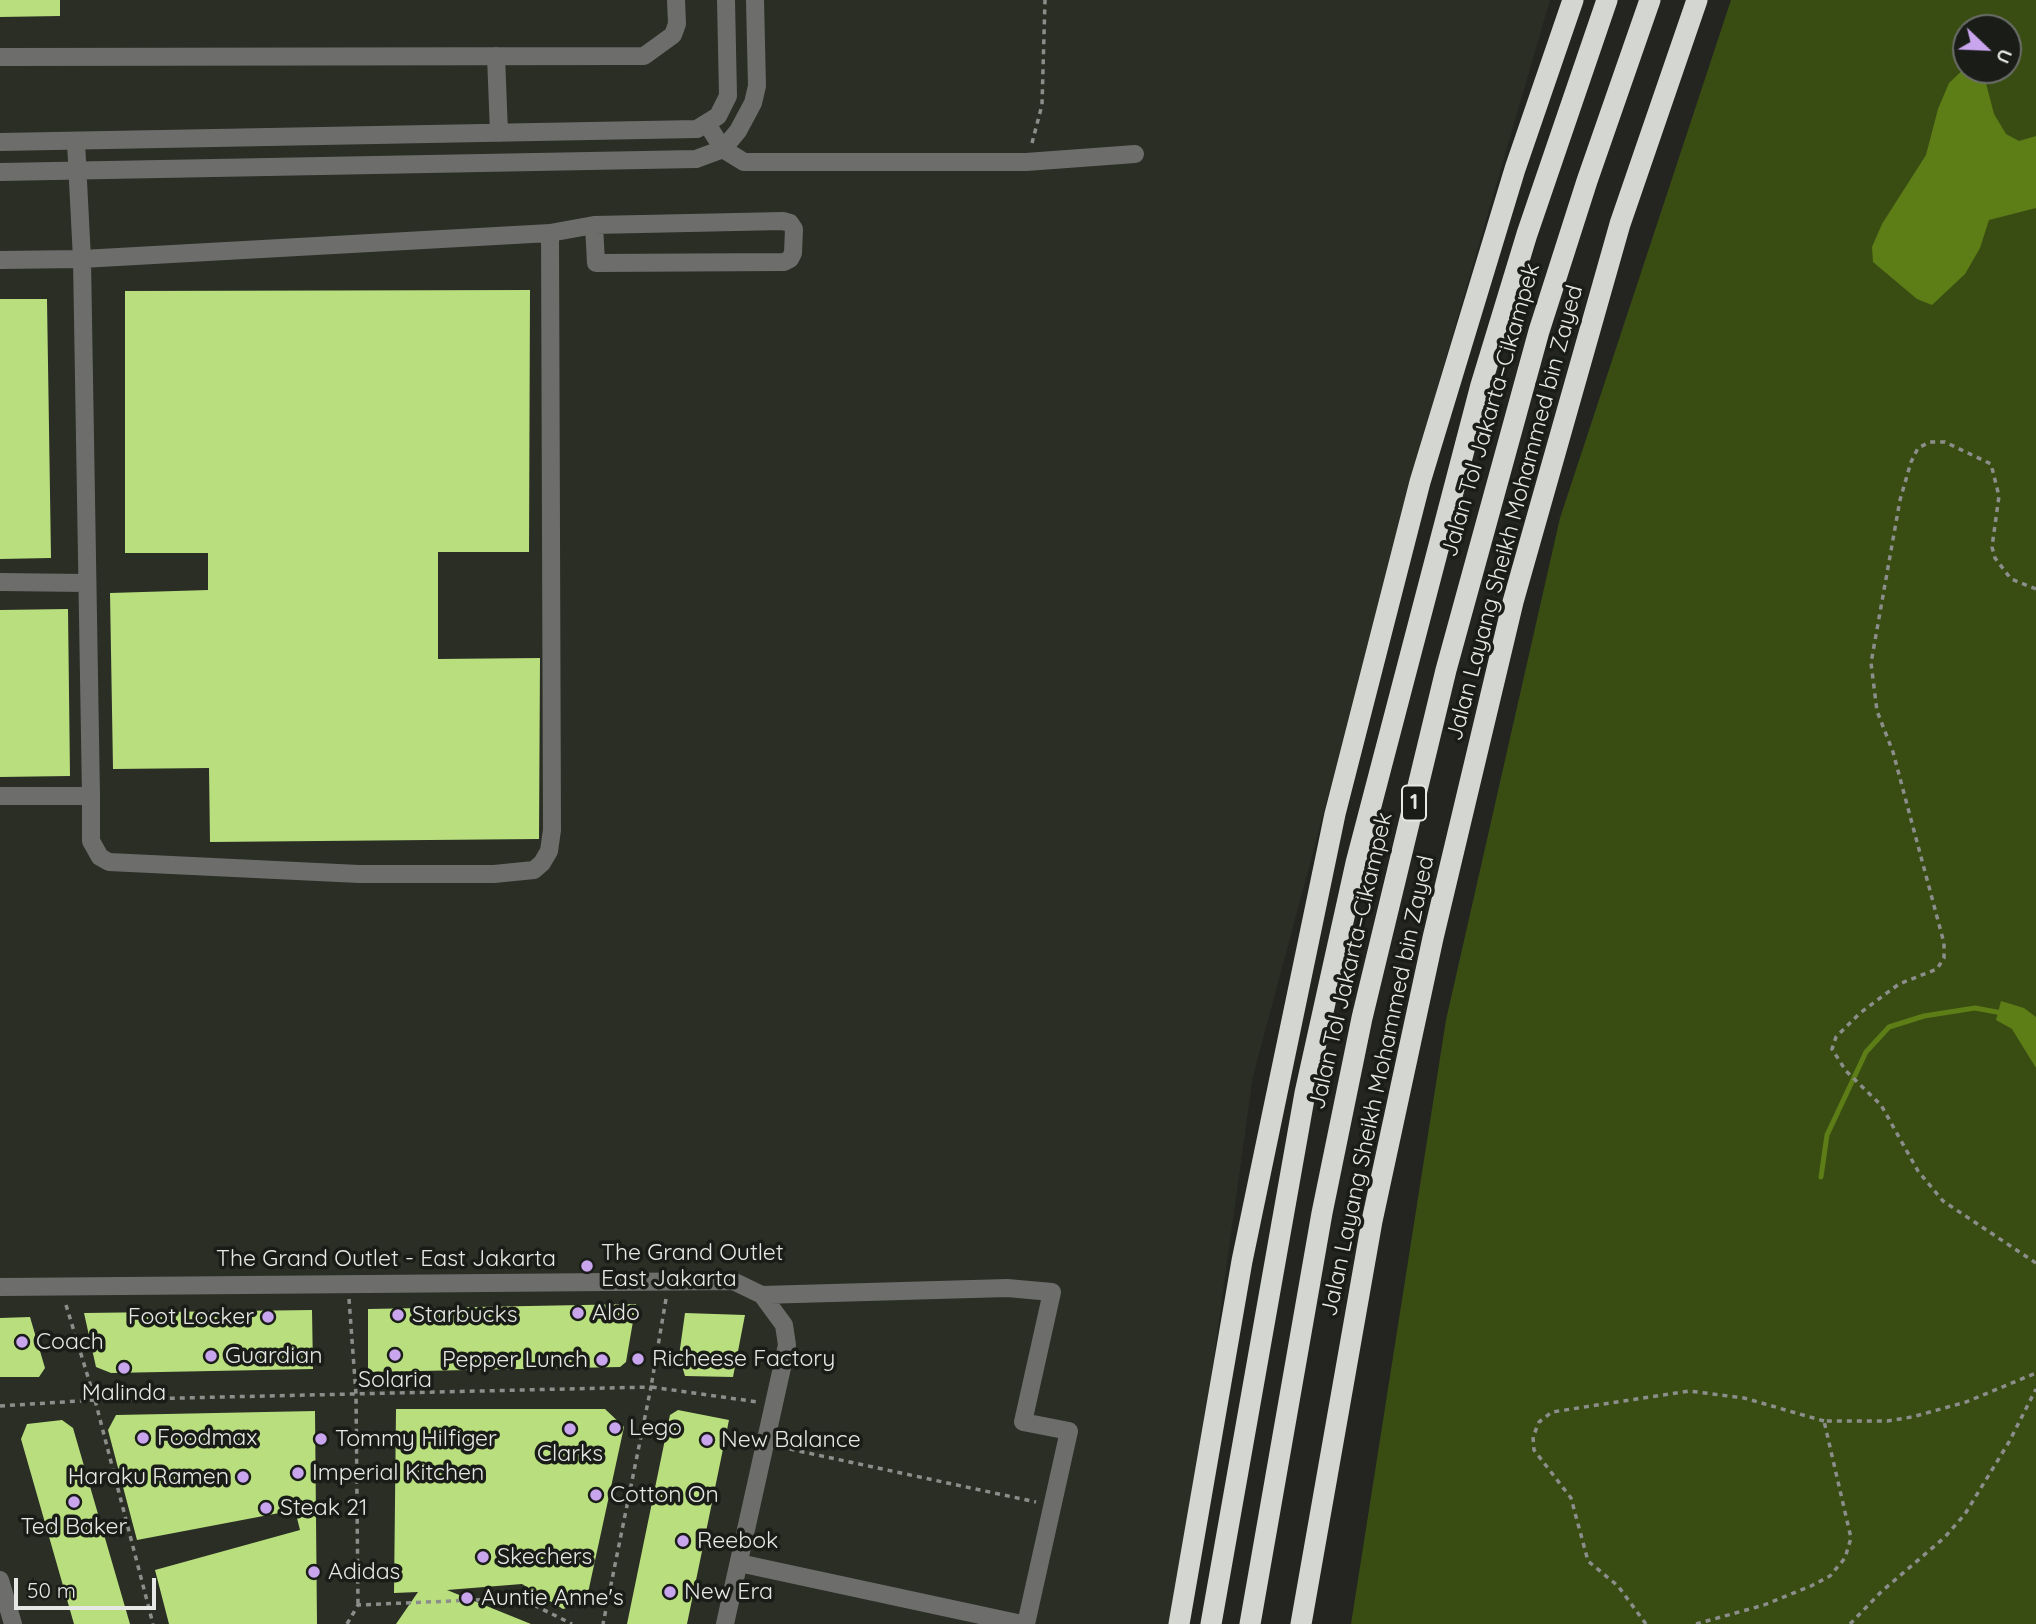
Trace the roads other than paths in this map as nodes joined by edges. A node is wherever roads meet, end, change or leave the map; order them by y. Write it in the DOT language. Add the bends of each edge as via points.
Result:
graph roads {
  1 [pos="676,0"];
  2 [pos="726,0"];
  3 [pos="755,0"];
  4 [pos="1573,0"];
  5 [pos="1607,0"];
  6 [pos="1650,0"];
  7 [pos="1697,0"];
  8 [pos="496,56"];
  9 [pos="0,57"];
  10 [pos="707,124"];
  11 [pos="499,133"];
  12 [pos="0,142"];
  13 [pos="76,142"];
  14 [pos="723,149"];
  15 [pos="1135,154"];
  16 [pos="77,170"];
  17 [pos="0,172"];
  18 [pos="594,225"];
  19 [pos="550,233"];
  20 [pos="82,259"];
  21 [pos="0,260"];
  22 [pos="0,582"];
  23 [pos="85,583"];
  24 [pos="0,796"];
  25 [pos="91,796"];
  26 [pos="0,1287"];
  27 [pos="762,1295"];
  28 [pos="739,1563"];
  29 [pos="0,1580"];
  30 [pos="13,1624"];
  31 [pos="725,1624"];
  32 [pos="1024,1624"];
  33 [pos="1179,1624"];
  34 [pos="1211,1624"];
  35 [pos="1250,1624"];
  36 [pos="1301,1624"];
  1 -- 8 [label="street" via="673,35 644,56"];
  2 -- 10 [label="street" via="728,96 718,116"];
  3 -- 14 [label="street" via="757,86 747,116"];
  4 -- 33 [label="highway" via="1515,169 1420,482 1335,814 1242,1261"];
  5 -- 34 [label="highway, Jalan Tol Jakarta–Cikampek / 1" via="1481,385 1356,863 1305,1093"];
  6 -- 35 [label="highway, Jalan Tol Jakarta–Cikampek / 1" via="1539,331 1442,683 1362,1018"];
  7 -- 36 [label="highway, Jalan Layang Sheikh Mohammed bin Zayed / 1" via="1620,224 1513,602 1372,1221"];
  8 -- 9 [label="street"];
  8 -- 11 [label="street"];
  10 -- 11 [label="street" via="698,129"];
  10 -- 14 [label="street"];
  11 -- 13 [label="street"];
  12 -- 13 [label="street"];
  13 -- 16 [label="street"];
  14 -- 15 [label="street" via="744,162 1026,162"];
  14 -- 16 [label="street" via="696,159"];
  16 -- 17 [label="street"];
  16 -- 20 [label="street"];
  18 -- 18 [label="street" via="596,263 784,262 793,253 794,229 783,221"];
  18 -- 19 [label="street"];
  19 -- 20 [label="street"];
  19 -- 25 [label="street" via="552,816 549,851 542,863 534,870 494,874 359,874 109,862 100,857 91,841"];
  20 -- 21 [label="street"];
  20 -- 23 [label="street"];
  22 -- 23 [label="street"];
  23 -- 25 [label="street"];
  24 -- 25 [label="street"];
  26 -- 27 [label="street, The Grand Outlet - East Jakarta" via="733,1281"];
  27 -- 28 [label="street, The Grand Outlet - East Jakarta" via="784,1325 788,1345"];
  27 -- 32 [label="street" via="1007,1288 1052,1292 1023,1422 1069,1431"];
  28 -- 31 [label="street, The Grand Outlet - East Jakarta"];
  28 -- 32 [label="street"];
  29 -- 30 [label="street"];
}
